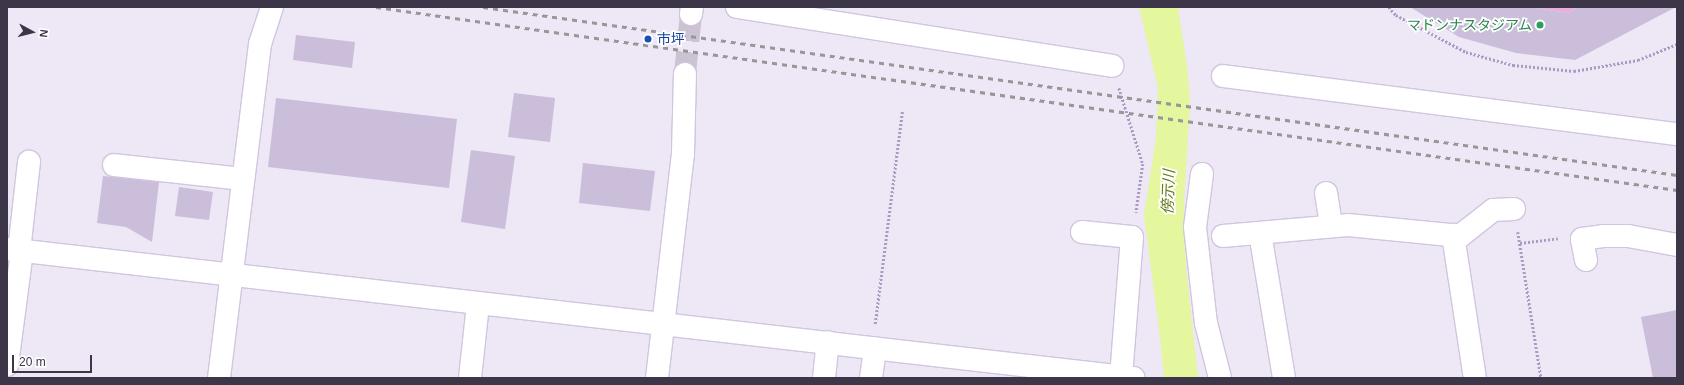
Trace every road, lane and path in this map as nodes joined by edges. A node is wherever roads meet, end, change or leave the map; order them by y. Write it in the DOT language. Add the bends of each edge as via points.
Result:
graph roads {
  1 [pos="272,7"];
  2 [pos="737,7"];
  3 [pos="1389,7"];
  4 [pos="1677,44"];
  5 [pos="1112,66"];
  6 [pos="685,74"];
  7 [pos="1223,76"];
  8 [pos="902,112"];
  9 [pos="1677,134"];
  10 [pos="29,162"];
  11 [pos="114,165"];
  12 [pos="1202,174"];
  13 [pos="243,179"];
  14 [pos="1326,193"];
  15 [pos="1514,209"];
  16 [pos="1331,226"];
  17 [pos="1082,232"];
  18 [pos="1260,233"];
  19 [pos="1453,235"];
  20 [pos="1223,236"];
  21 [pos="1582,239"];
  22 [pos="1520,242"];
  23 [pos="1677,245"];
  24 [pos="16,250"];
  25 [pos="1586,260"];
  26 [pos="231,275"];
  27 [pos="478,304"];
  28 [pos="664,324"];
  29 [pos="828,342"];
  30 [pos="874,347"];
  31 [pos="7,365"];
  32 [pos="1072,374"];
  33 [pos="1127,377"];
  34 [pos="219,378"];
  35 [pos="470,378"];
  36 [pos="657,378"];
  37 [pos="824,378"];
  38 [pos="871,378"];
  39 [pos="1220,378"];
  40 [pos="1284,378"];
  41 [pos="1475,378"];
  42 [pos="1541,378"];
  1 -- 13 [label="street" via="260,44"];
  2 -- 5 [label="street"];
  3 -- 4 [label="path" via="1396,15 1466,52 1513,65 1574,71 1638,60"];
  6 -- 28 [label="street" via="683,154"];
  7 -- 9 [label="street"];
  8 -- 30 [label="path"];
  10 -- 24 [label="street"];
  11 -- 13 [label="street"];
  12 -- 39 [label="street" via="1195,226 1206,323"];
  13 -- 26 [label="street"];
  14 -- 16 [label="street"];
  15 -- 19 [label="street" via="1493,210 1460,236"];
  15 -- 22 [label="path"];
  16 -- 18 [label="street"];
  16 -- 19 [label="street" via="1348,225"];
  17 -- 33 [label="street" via="1132,237"];
  18 -- 20 [label="street"];
  18 -- 40 [label="street"];
  19 -- 41 [label="street"];
  21 -- 22 [label="path" via="1556,238"];
  21 -- 23 [label="street" via="1628,236"];
  21 -- 25 [label="street"];
  22 -- 42 [label="path"];
  24 -- 26 [label="street"];
  24 -- 31 [label="street"];
  26 -- 27 [label="street"];
  26 -- 34 [label="street"];
  27 -- 28 [label="street"];
  27 -- 35 [label="street"];
  28 -- 29 [label="street"];
  28 -- 36 [label="street"];
  29 -- 30 [label="street"];
  29 -- 37 [label="street"];
  30 -- 32 [label="street"];
  30 -- 38 [label="street"];
  32 -- 33 [label="street"];
}
